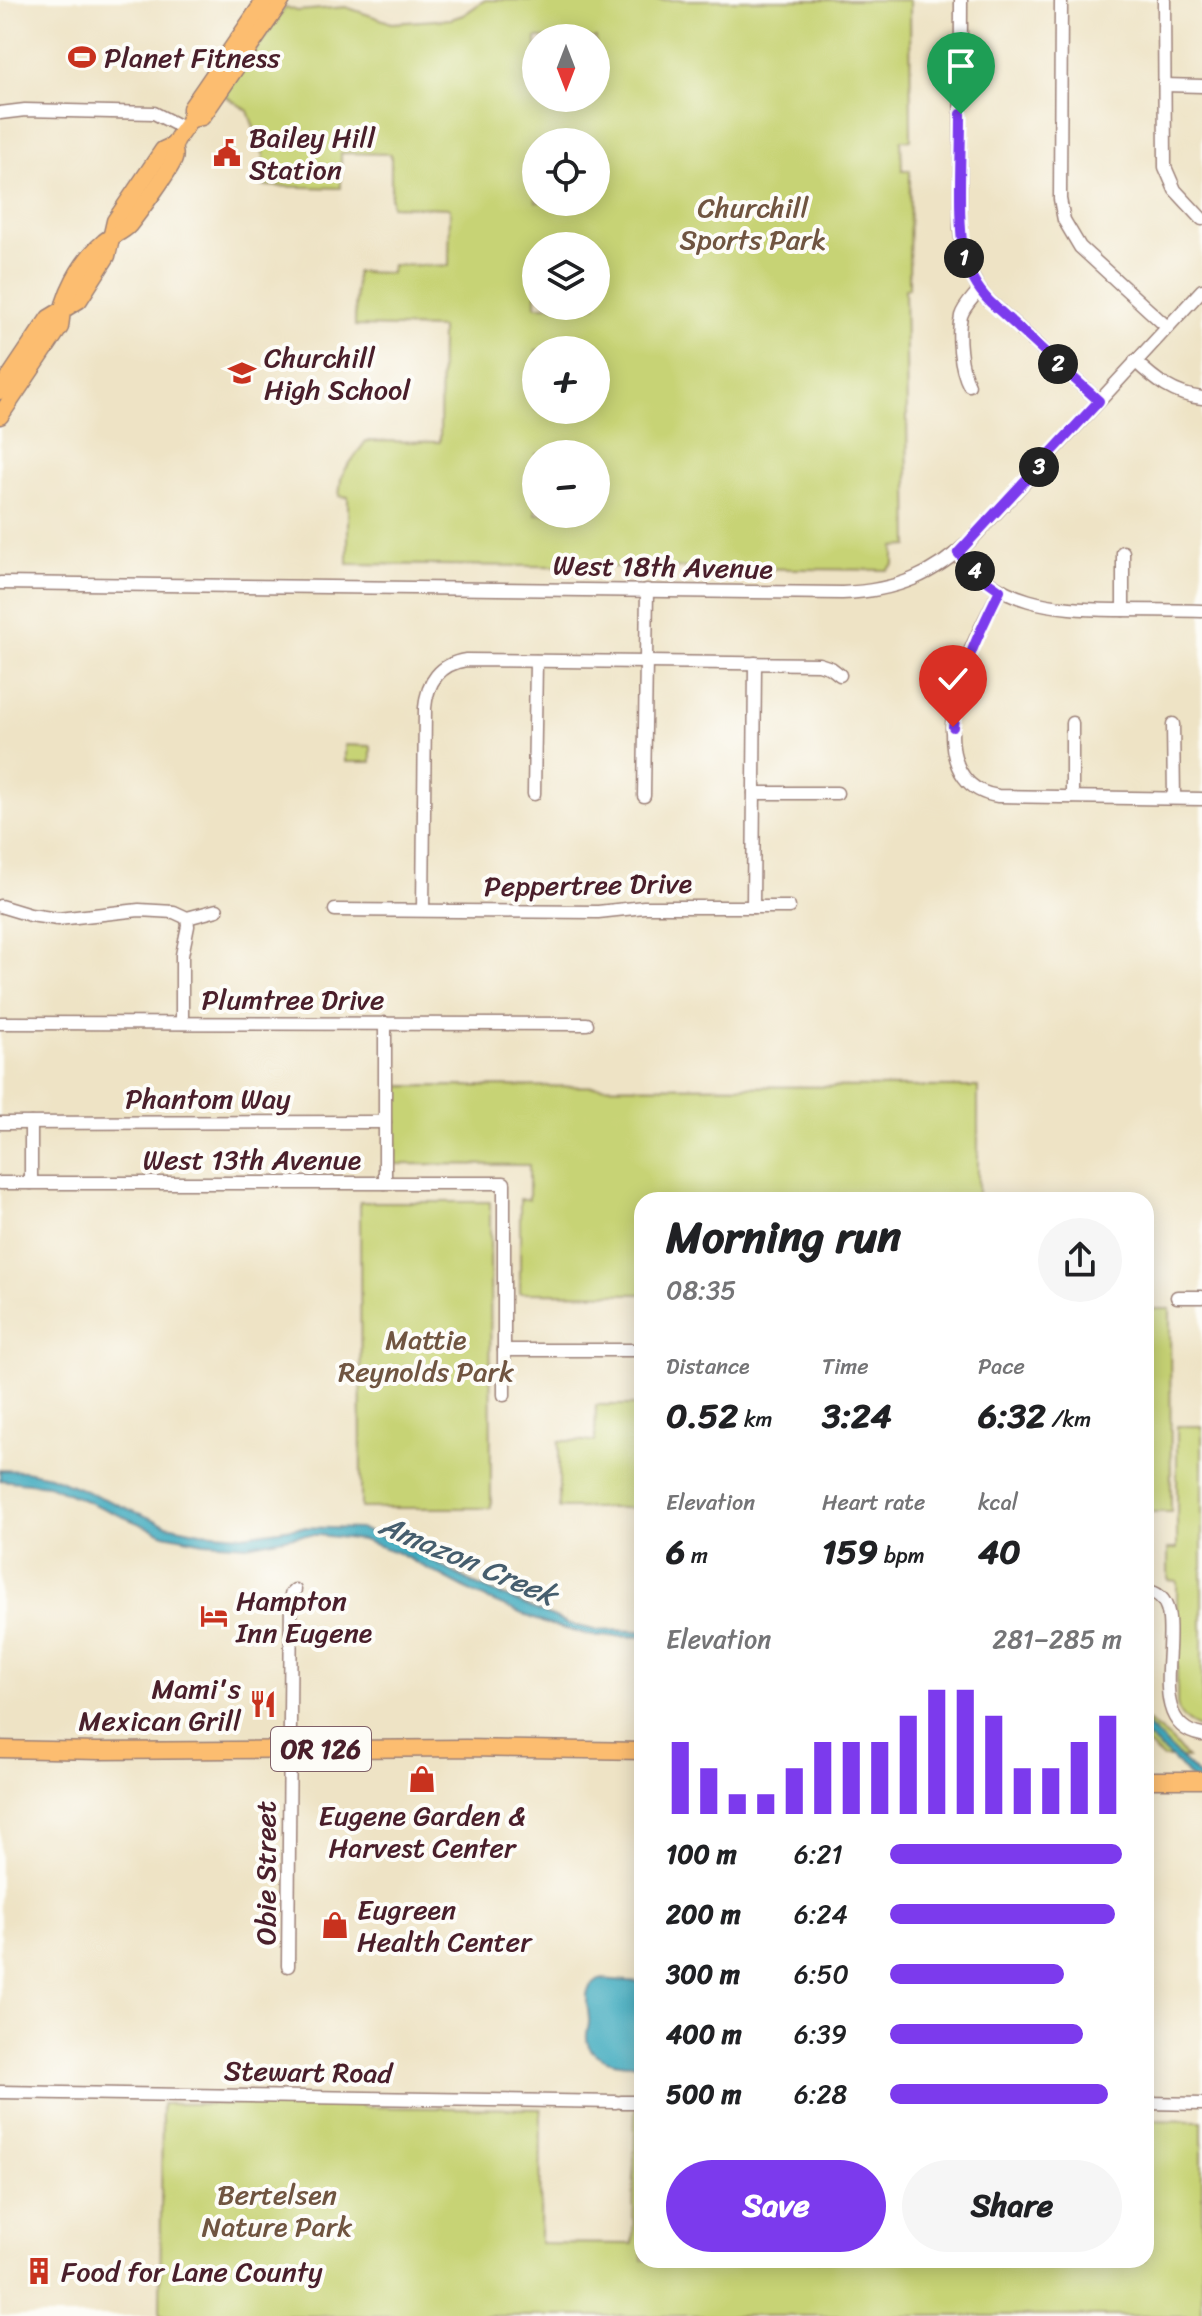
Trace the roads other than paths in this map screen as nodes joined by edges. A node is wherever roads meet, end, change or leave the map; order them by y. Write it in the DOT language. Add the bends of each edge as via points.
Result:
graph roads {
  1 [pos="265,0"];
  2 [pos="282,0"];
  3 [pos="961,0"];
  4 [pos="1061,0"];
  5 [pos="1164,0"];
  6 [pos="243,45"];
  7 [pos="1165,85"];
  8 [pos="1202,86"];
  9 [pos="0,113"];
  10 [pos="188,124"];
  11 [pos="1202,219"];
  12 [pos="979,290"];
  13 [pos="1202,290"];
  14 [pos="61,312"];
  15 [pos="1167,327"];
  16 [pos="1135,361"];
  17 [pos="969,385"];
  18 [pos="0,391"];
  19 [pos="1202,398"];
  20 [pos="1099,401"];
  21 [pos="0,416"];
  22 [pos="1123,552"];
  23 [pos="958,553"];
  24 [pos="0,583"];
  25 [pos="647,590"];
  26 [pos="1000,590"];
  27 [pos="1123,610"];
  28 [pos="1202,611"];
  29 [pos="536,661"];
  30 [pos="646,662"];
  31 [pos="755,663"];
  32 [pos="840,675"];
  33 [pos="1072,723"];
  34 [pos="1173,724"];
  35 [pos="754,793"];
  36 [pos="837,793"];
  37 [pos="534,794"];
  38 [pos="644,796"];
  39 [pos="1072,797"];
  40 [pos="1174,798"];
  41 [pos="1202,799"];
  42 [pos="0,906"];
  43 [pos="753,907"];
  44 [pos="789,907"];
  45 [pos="217,910"];
  46 [pos="335,910"];
  47 [pos="423,910"];
  48 [pos="187,918"];
  49 [pos="0,1023"];
  50 [pos="182,1023"];
  51 [pos="385,1023"];
  52 [pos="587,1024"];
  53 [pos="385,1122"];
  54 [pos="0,1123"];
  55 [pos="31,1123"];
  56 [pos="0,1183"];
  57 [pos="31,1183"];
  58 [pos="385,1183"];
  59 [pos="1177,1297"];
  60 [pos="1202,1297"];
  61 [pos="504,1350"];
  62 [pos="634,1350"];
  63 [pos="504,1395"];
  64 [pos="295,1590"];
  65 [pos="1154,1592"];
  66 [pos="1202,1735"];
  67 [pos="0,1749"];
  68 [pos="289,1751"];
  69 [pos="634,1751"];
  70 [pos="1154,1780"];
  71 [pos="1202,1780"];
  72 [pos="288,1966"];
  73 [pos="0,2092"];
  74 [pos="634,2102"];
  75 [pos="1154,2103"];
  76 [pos="1202,2104"];
  1 -- 6 [label="main road"];
  2 -- 6 [label="main road"];
  3 -- 12 [label="street" via="961,239"];
  4 -- 15 [label="street" via="1064,220 1080,247"];
  5 -- 7 [label="street"];
  6 -- 10 [label="main road" via="202,117"];
  7 -- 8 [label="street"];
  7 -- 11 [label="street" via="1167,175"];
  9 -- 10 [label="street" via="154,113"];
  10 -- 14 [label="main road" via="174,145 175,158 127,228 111,236 107,256 79,300"];
  12 -- 17 [label="street" via="961,323 961,366"];
  12 -- 20 [label="street"];
  13 -- 15 [label="street, West 18th Avenue"];
  14 -- 18 [label="main road" via="49,318"];
  14 -- 21 [label="main road" via="60,327"];
  15 -- 16 [label="street, West 18th Avenue"];
  16 -- 19 [label="street" via="1169,388"];
  16 -- 20 [label="street, West 18th Avenue"];
  20 -- 23 [label="street, West 18th Avenue"];
  22 -- 27 [label="street"];
  23 -- 25 [label="street, West 18th Avenue" via="908,582 866,592"];
  23 -- 26 [label="street"];
  24 -- 25 [label="street, West 18th Avenue"];
  25 -- 30 [label="street"];
  26 -- 27 [label="street" via="1056,608"];
  26 -- 39 [label="street" via="959,686 953,727 956,762 967,783 982,793"];
  27 -- 28 [label="street"];
  29 -- 30 [label="street"];
  29 -- 37 [label="street"];
  29 -- 47 [label="street" via="456,662 430,684 425,708"];
  30 -- 31 [label="street"];
  30 -- 38 [label="street"];
  31 -- 32 [label="street" via="819,664"];
  31 -- 35 [label="street"];
  33 -- 39 [label="street"];
  34 -- 40 [label="street"];
  35 -- 36 [label="street"];
  35 -- 43 [label="street"];
  39 -- 40 [label="street"];
  40 -- 41 [label="street"];
  42 -- 48 [label="street" via="58,919 139,910"];
  43 -- 44 [label="street, Peppertree Drive"];
  43 -- 47 [label="street, Peppertree Drive"];
  45 -- 48 [label="street"];
  46 -- 47 [label="street, Peppertree Drive"];
  48 -- 50 [label="street"];
  49 -- 50 [label="street, Plumtree Drive"];
  50 -- 51 [label="street, Plumtree Drive"];
  51 -- 52 [label="street, Plumtree Drive"];
  51 -- 53 [label="street"];
  53 -- 55 [label="street, Phantom Way"];
  53 -- 58 [label="street"];
  54 -- 55 [label="street, Phantom Way"];
  55 -- 57 [label="street"];
  56 -- 57 [label="street, West 13th Avenue"];
  57 -- 58 [label="street, West 13th Avenue"];
  58 -- 61 [label="street, West 13th Avenue" via="504,1183"];
  59 -- 60 [label="street"];
  61 -- 62 [label="street"];
  61 -- 63 [label="street"];
  64 -- 68 [label="street, Obie Street"];
  65 -- 66 [label="street" via="1169,1612 1171,1709 1186,1730"];
  67 -- 68 [label="main road, OR 126"];
  68 -- 69 [label="main road, OR 126"];
  68 -- 72 [label="street, Obie Street"];
  70 -- 71 [label="main road"];
  73 -- 74 [label="street, Stewart Road"];
  75 -- 76 [label="street"];
}
